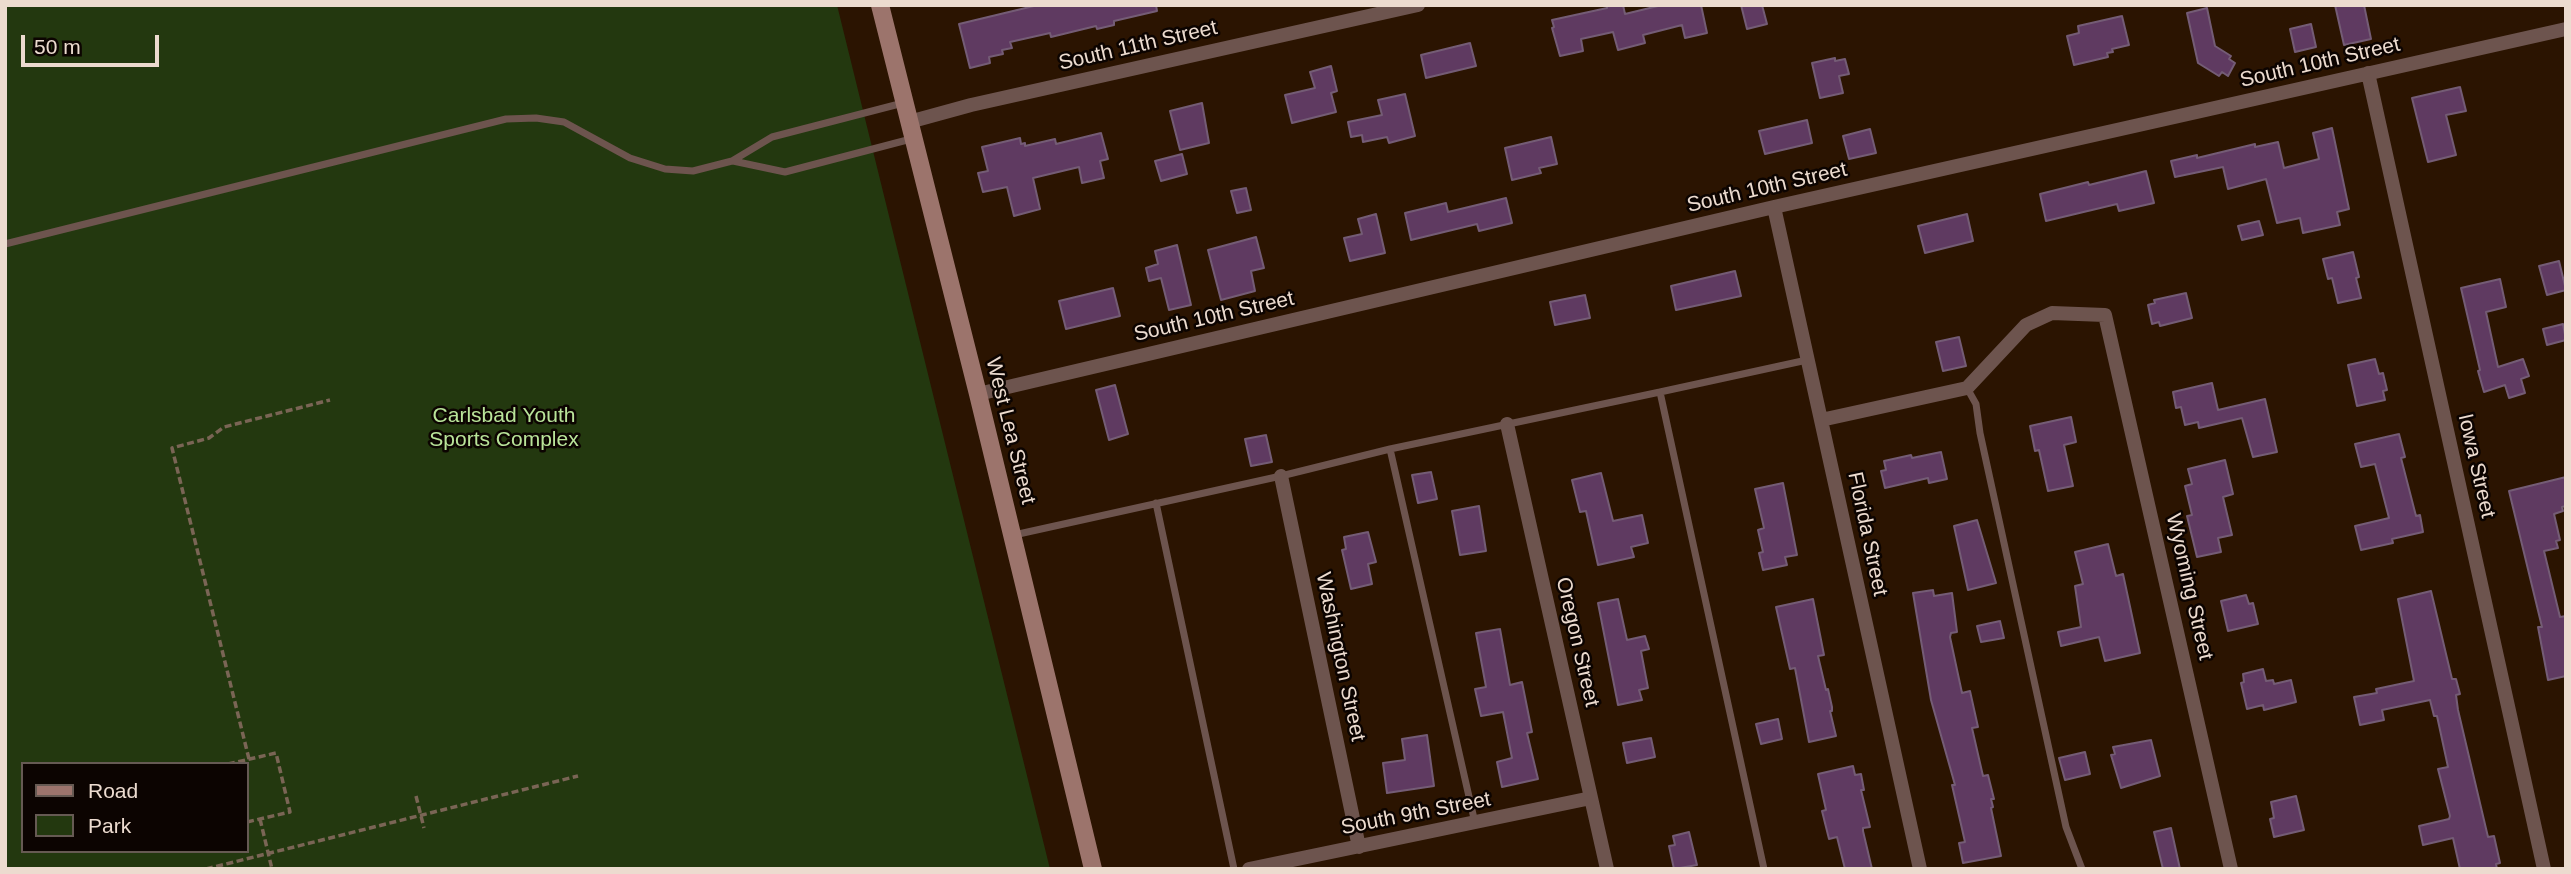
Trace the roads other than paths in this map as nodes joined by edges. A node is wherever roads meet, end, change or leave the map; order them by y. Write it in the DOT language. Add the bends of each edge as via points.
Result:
graph roads {
  1 [pos="880,5"];
  2 [pos="1418,5"];
  3 [pos="2566,29"];
  4 [pos="2368,73"];
  5 [pos="904,103"];
  6 [pos="911,130"];
  7 [pos="732,161"];
  8 [pos="1774,207"];
  9 [pos="5,244"];
  10 [pos="1807,360"];
  11 [pos="1968,388"];
  12 [pos="1660,392"];
  13 [pos="978,394"];
  14 [pos="1821,420"];
  15 [pos="1507,424"];
  16 [pos="1390,449"];
  17 [pos="1281,476"];
  18 [pos="1156,503"];
  19 [pos="1012,535"];
  20 [pos="1591,798"];
  21 [pos="1475,823"];
  22 [pos="1359,847"];
  23 [pos="1093,869"];
  24 [pos="1234,869"];
  25 [pos="1249,869"];
  26 [pos="1607,869"];
  27 [pos="1764,869"];
  28 [pos="1920,869"];
  29 [pos="2082,869"];
  30 [pos="2231,869"];
  31 [pos="2544,869"];
  1 -- 5 [label="main road, West Lea Street"];
  2 -- 6 [label="street, South 11th Street" via="971,105"];
  3 -- 4 [label="street, South 10th Street"];
  4 -- 8 [label="street, South 10th Street"];
  4 -- 31 [label="street, Iowa Street"];
  5 -- 6 [label="main road, West Lea Street"];
  5 -- 7 [label="lane" via="772,137"];
  6 -- 7 [label="lane" via="785,172"];
  6 -- 13 [label="main road, West Lea Street"];
  7 -- 9 [label="lane" via="693,171 665,169 629,158 564,122 520,118"];
  8 -- 10 [label="street, Florida Street"];
  8 -- 13 [label="street, South 10th Street"];
  10 -- 12 [label="lane"];
  10 -- 14 [label="street, Florida Street"];
  11 -- 14 [label="street"];
  11 -- 29 [label="lane" via="1976,404 2066,827"];
  11 -- 30 [label="street, Wyoming Street" via="2026,326 2052,313 2105,316"];
  12 -- 15 [label="lane"];
  12 -- 27 [label="lane"];
  13 -- 19 [label="main road, West Lea Street"];
  14 -- 28 [label="street, Florida Street"];
  15 -- 16 [label="lane"];
  15 -- 20 [label="street, Oregon Street"];
  16 -- 17 [label="lane"];
  16 -- 21 [label="lane"];
  17 -- 18 [label="lane"];
  17 -- 22 [label="street, Washington Street"];
  18 -- 19 [label="lane"];
  18 -- 24 [label="lane"];
  19 -- 23 [label="main road, West Lea Street"];
  20 -- 21 [label="street, South 9th Street"];
  20 -- 26 [label="street, Oregon Street"];
  21 -- 22 [label="street, South 9th Street"];
  22 -- 25 [label="street, South 9th Street"];
}
